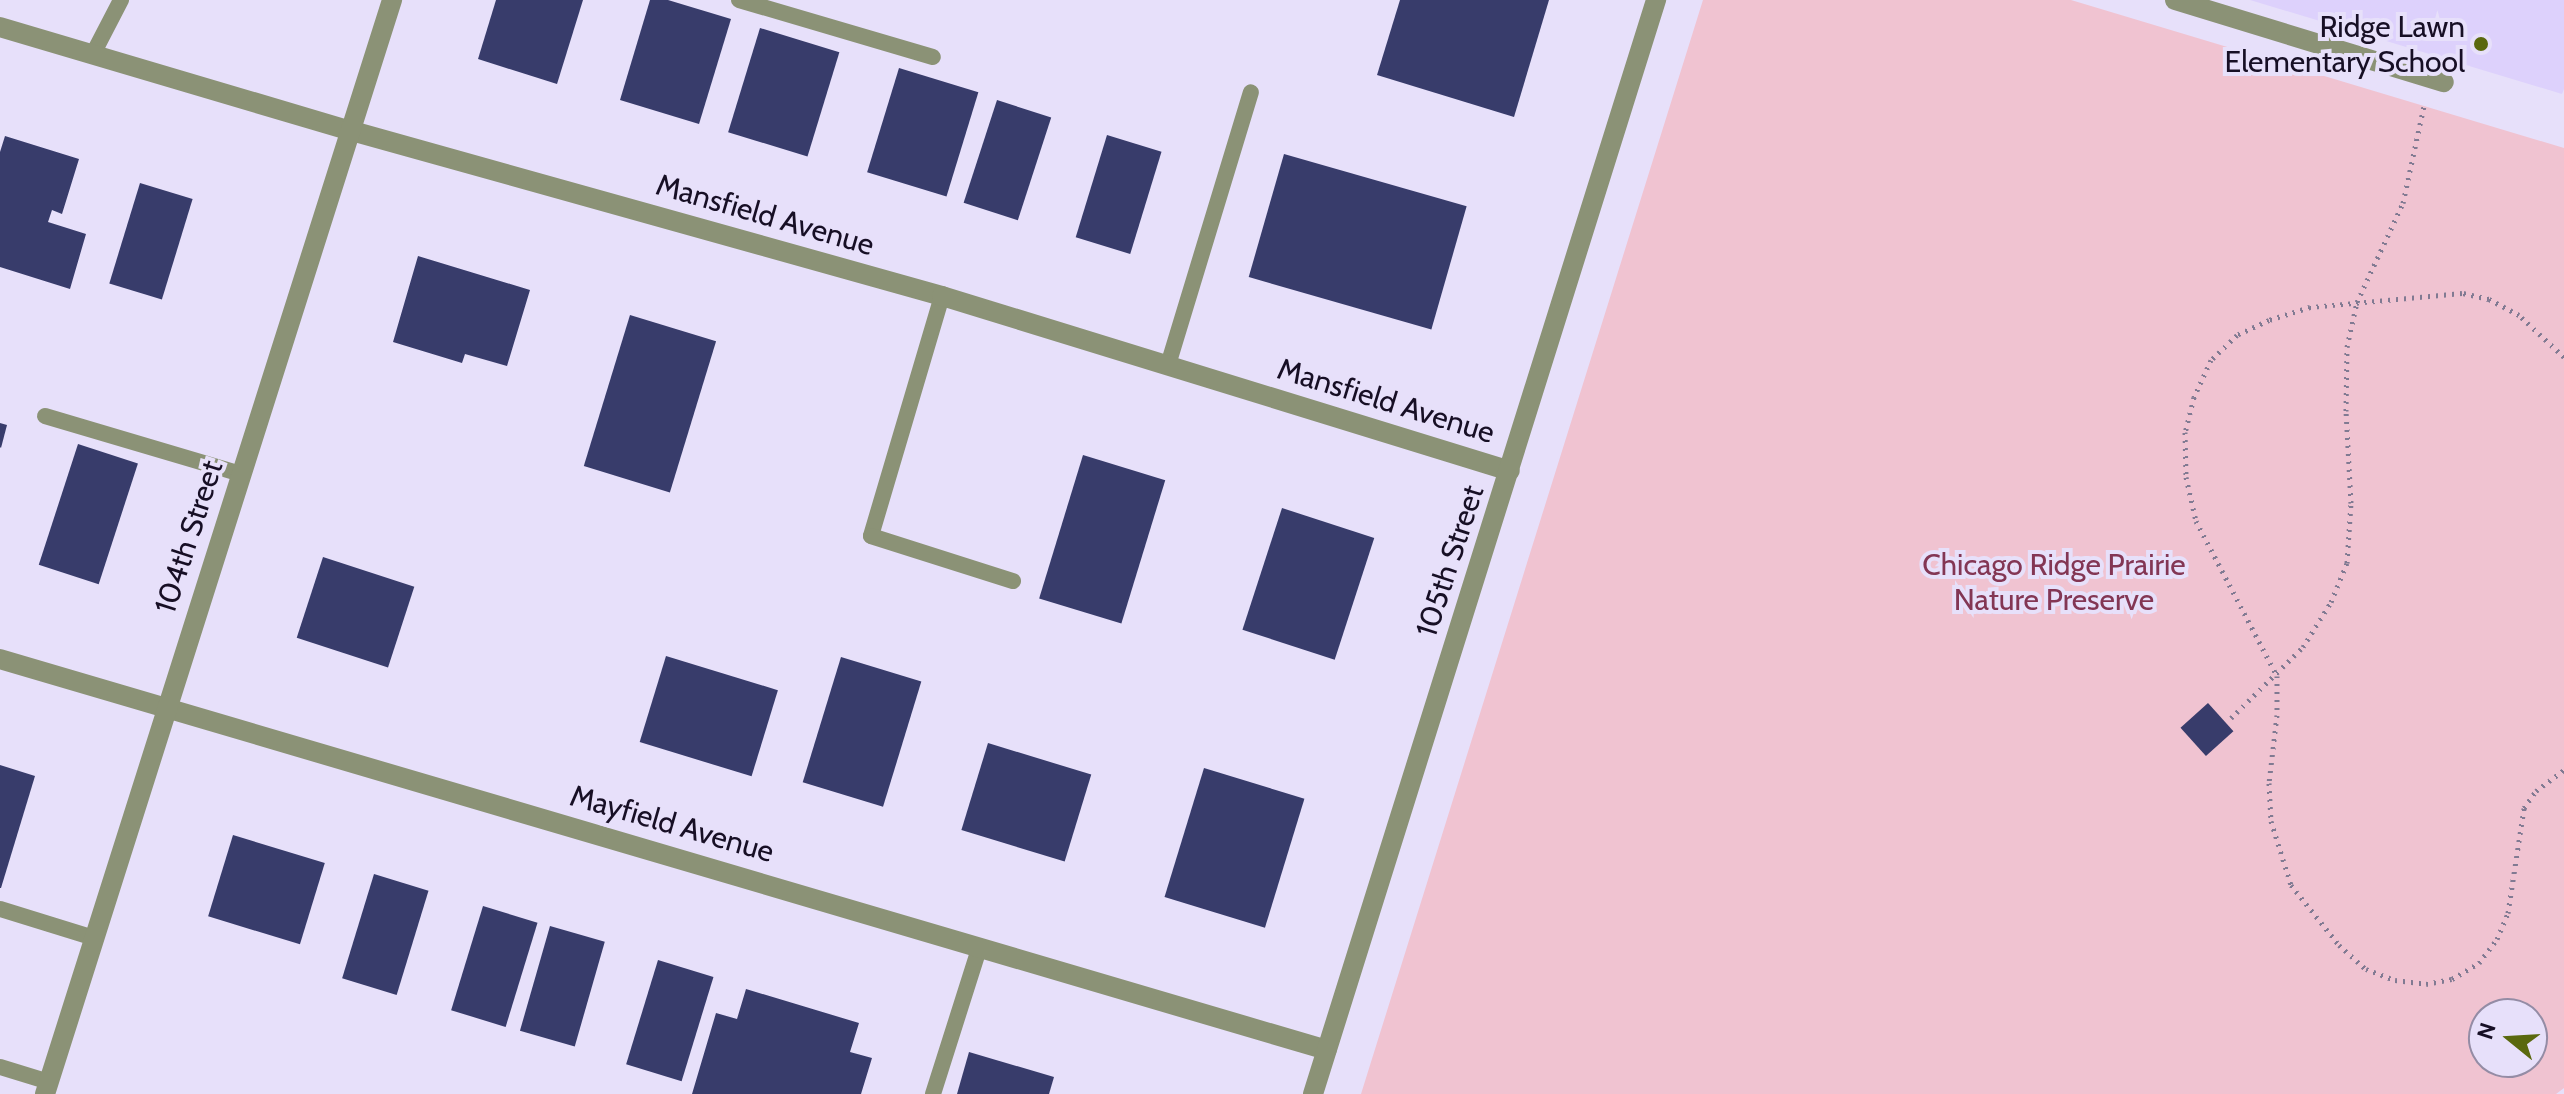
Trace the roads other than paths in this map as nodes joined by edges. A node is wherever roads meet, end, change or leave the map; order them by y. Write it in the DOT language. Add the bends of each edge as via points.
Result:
graph roads {
  1 [pos="121,0"];
  2 [pos="392,0"];
  3 [pos="739,0"];
  4 [pos="1656,0"];
  5 [pos="2175,0"];
  6 [pos="0,27"];
  7 [pos="93,54"];
  8 [pos="933,57"];
  9 [pos="2436,80"];
  10 [pos="1251,92"];
  11 [pos="352,131"];
  12 [pos="942,296"];
  13 [pos="1168,365"];
  14 [pos="45,416"];
  15 [pos="1510,471"];
  16 [pos="241,474"];
  17 [pos="1013,581"];
  18 [pos="0,659"];
  19 [pos="166,707"];
  20 [pos="0,909"];
  21 [pos="94,938"];
  22 [pos="980,946"];
  23 [pos="1327,1050"];
  24 [pos="0,1067"];
  25 [pos="47,1088"];
  26 [pos="933,1094"];
  27 [pos="1313,1094"];
  1 -- 7 [label="lane"];
  2 -- 11 [label="street, 104th Street"];
  3 -- 8 [label="lane"];
  4 -- 15 [label="street, 105th Street"];
  5 -- 9 [label="street"];
  6 -- 7 [label="street, Mansfield Avenue"];
  7 -- 11 [label="street, Mansfield Avenue"];
  10 -- 13 [label="lane"];
  11 -- 12 [label="street, Mansfield Avenue"];
  11 -- 16 [label="street, 104th Street"];
  12 -- 13 [label="street, Mansfield Avenue"];
  12 -- 17 [label="lane" via="871,536"];
  13 -- 15 [label="street, Mansfield Avenue"];
  14 -- 16 [label="lane"];
  15 -- 23 [label="street, 105th Street"];
  16 -- 19 [label="street, 104th Street"];
  18 -- 19 [label="street, Mayfield Avenue"];
  19 -- 21 [label="street, 104th Street"];
  19 -- 22 [label="street, Mayfield Avenue"];
  20 -- 21 [label="lane"];
  21 -- 25 [label="street, 104th Street"];
  22 -- 23 [label="street, Mayfield Avenue"];
  22 -- 26 [label="lane"];
  23 -- 27 [label="street, 105th Street"];
  24 -- 25 [label="lane"];
}
